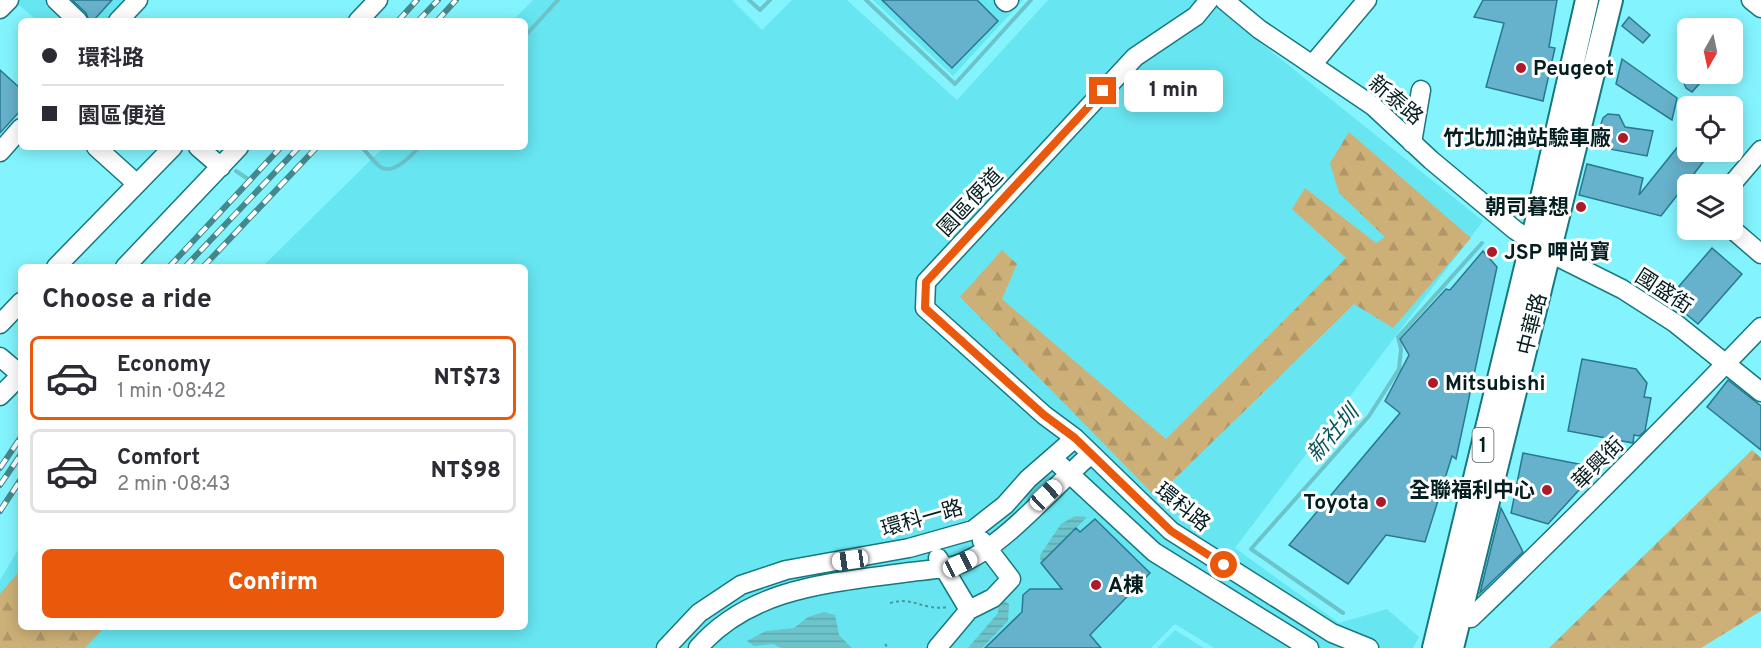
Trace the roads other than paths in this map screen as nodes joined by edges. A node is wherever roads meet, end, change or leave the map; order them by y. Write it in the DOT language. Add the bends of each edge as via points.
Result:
graph roads {
  1 [pos="9,0"];
  2 [pos="56,0"];
  3 [pos="138,0"];
  4 [pos="378,0"];
  5 [pos="1209,0"];
  6 [pos="1224,0"];
  7 [pos="1367,0"];
  8 [pos="1587,0"];
  9 [pos="1611,0"];
  10 [pos="1751,0"];
  11 [pos="1761,8"];
  12 [pos="0,9"];
  13 [pos="75,18"];
  14 [pos="121,18"];
  15 [pos="361,18"];
  16 [pos="1312,65"];
  17 [pos="1421,90"];
  18 [pos="18,131"];
  19 [pos="1412,143"];
  20 [pos="99,150"];
  21 [pos="170,150"];
  22 [pos="201,150"];
  23 [pos="236,150"];
  24 [pos="0,152"];
  25 [pos="1759,158"];
  26 [pos="221,167"];
  27 [pos="1742,174"];
  28 [pos="137,184"];
  29 [pos="1743,238"];
  30 [pos="1541,248"];
  31 [pos="1761,254"];
  32 [pos="59,264"];
  33 [pos="128,264"];
  34 [pos="18,305"];
  35 [pos="0,324"];
  36 [pos="1761,327"];
  37 [pos="0,357"];
  38 [pos="1725,364"];
  39 [pos="18,372"];
  40 [pos="18,378"];
  41 [pos="1761,392"];
  42 [pos="0,396"];
  43 [pos="1075,438"];
  44 [pos="1091,454"];
  45 [pos="1051,457"];
  46 [pos="1069,473"];
  47 [pos="973,530"];
  48 [pos="930,543"];
  49 [pos="989,549"];
  50 [pos="943,567"];
  51 [pos="969,610"];
  52 [pos="1295,610"];
  53 [pos="1459,616"];
  54 [pos="1282,631"];
  55 [pos="681,632"];
  56 [pos="666,648"];
  57 [pos="697,648"];
  58 [pos="937,648"];
  59 [pos="1309,648"];
  60 [pos="1369,648"];
  61 [pos="1434,648"];
  62 [pos="1452,648"];
  1 -- 12 [label="street"];
  2 -- 13 [label="street"];
  3 -- 14 [label="street"];
  4 -- 15 [label="street"];
  5 -- 43 [label="street, 園區便道" via="1196,16 1135,57 926,282 925,308"];
  6 -- 16 [label="street, 新泰路" via="1258,29"];
  7 -- 16 [label="street"];
  8 -- 30 [label="main road, 中華路 / 1"];
  9 -- 30 [label="main road, 中華路 / 1"];
  10 -- 11 [label="street"];
  16 -- 19 [label="street, 新泰路" via="1373,106"];
  17 -- 19 [label="street"];
  18 -- 24 [label="street"];
  19 -- 30 [label="street, 新泰路"];
  20 -- 28 [label="street"];
  21 -- 28 [label="street"];
  22 -- 26 [label="street"];
  23 -- 26 [label="street"];
  25 -- 27 [label="street"];
  26 -- 33 [label="street"];
  28 -- 32 [label="street"];
  29 -- 31 [label="street"];
  30 -- 38 [label="street, 國盛街" via="1590,271 1666,317"];
  30 -- 53 [label="main road, 中華路 / 1"];
  30 -- 61 [label="main road, 中華路 / 1"];
  34 -- 35 [label="street"];
  36 -- 38 [label="street, 華興街"];
  37 -- 39 [label="street"];
  38 -- 41 [label="street, 國盛街"];
  38 -- 53 [label="street, 華興街" via="1629,465 1471,618"];
  40 -- 42 [label="street"];
  43 -- 44 [label="street, 環科路"];
  43 -- 45 [label="street, 環科一路"];
  44 -- 46 [label="street"];
  44 -- 52 [label="street, 環科路" via="1171,531"];
  45 -- 46 [label="street"];
  45 -- 47 [label="street, 環科一路" via="1005,505"];
  46 -- 49 [label="street"];
  46 -- 54 [label="street" via="1154,552"];
  47 -- 48 [label="street, 環科一路"];
  47 -- 49 [label="street"];
  48 -- 50 [label="street"];
  48 -- 55 [label="street, 環科一路" via="786,570 741,585 699,613"];
  49 -- 50 [label="street" via="960,564"];
  49 -- 51 [label="street" via="1011,579 993,598"];
  50 -- 51 [label="street"];
  50 -- 57 [label="street" via="809,586 759,603 715,628"];
  51 -- 58 [label="street"];
  52 -- 54 [label="street"];
  52 -- 60 [label="street, 環科路" via="1332,633"];
  53 -- 62 [label="main road, 中華路 / 1"];
  54 -- 59 [label="street"];
  55 -- 56 [label="street, 環科一路"];
  55 -- 57 [label="street"];
}
